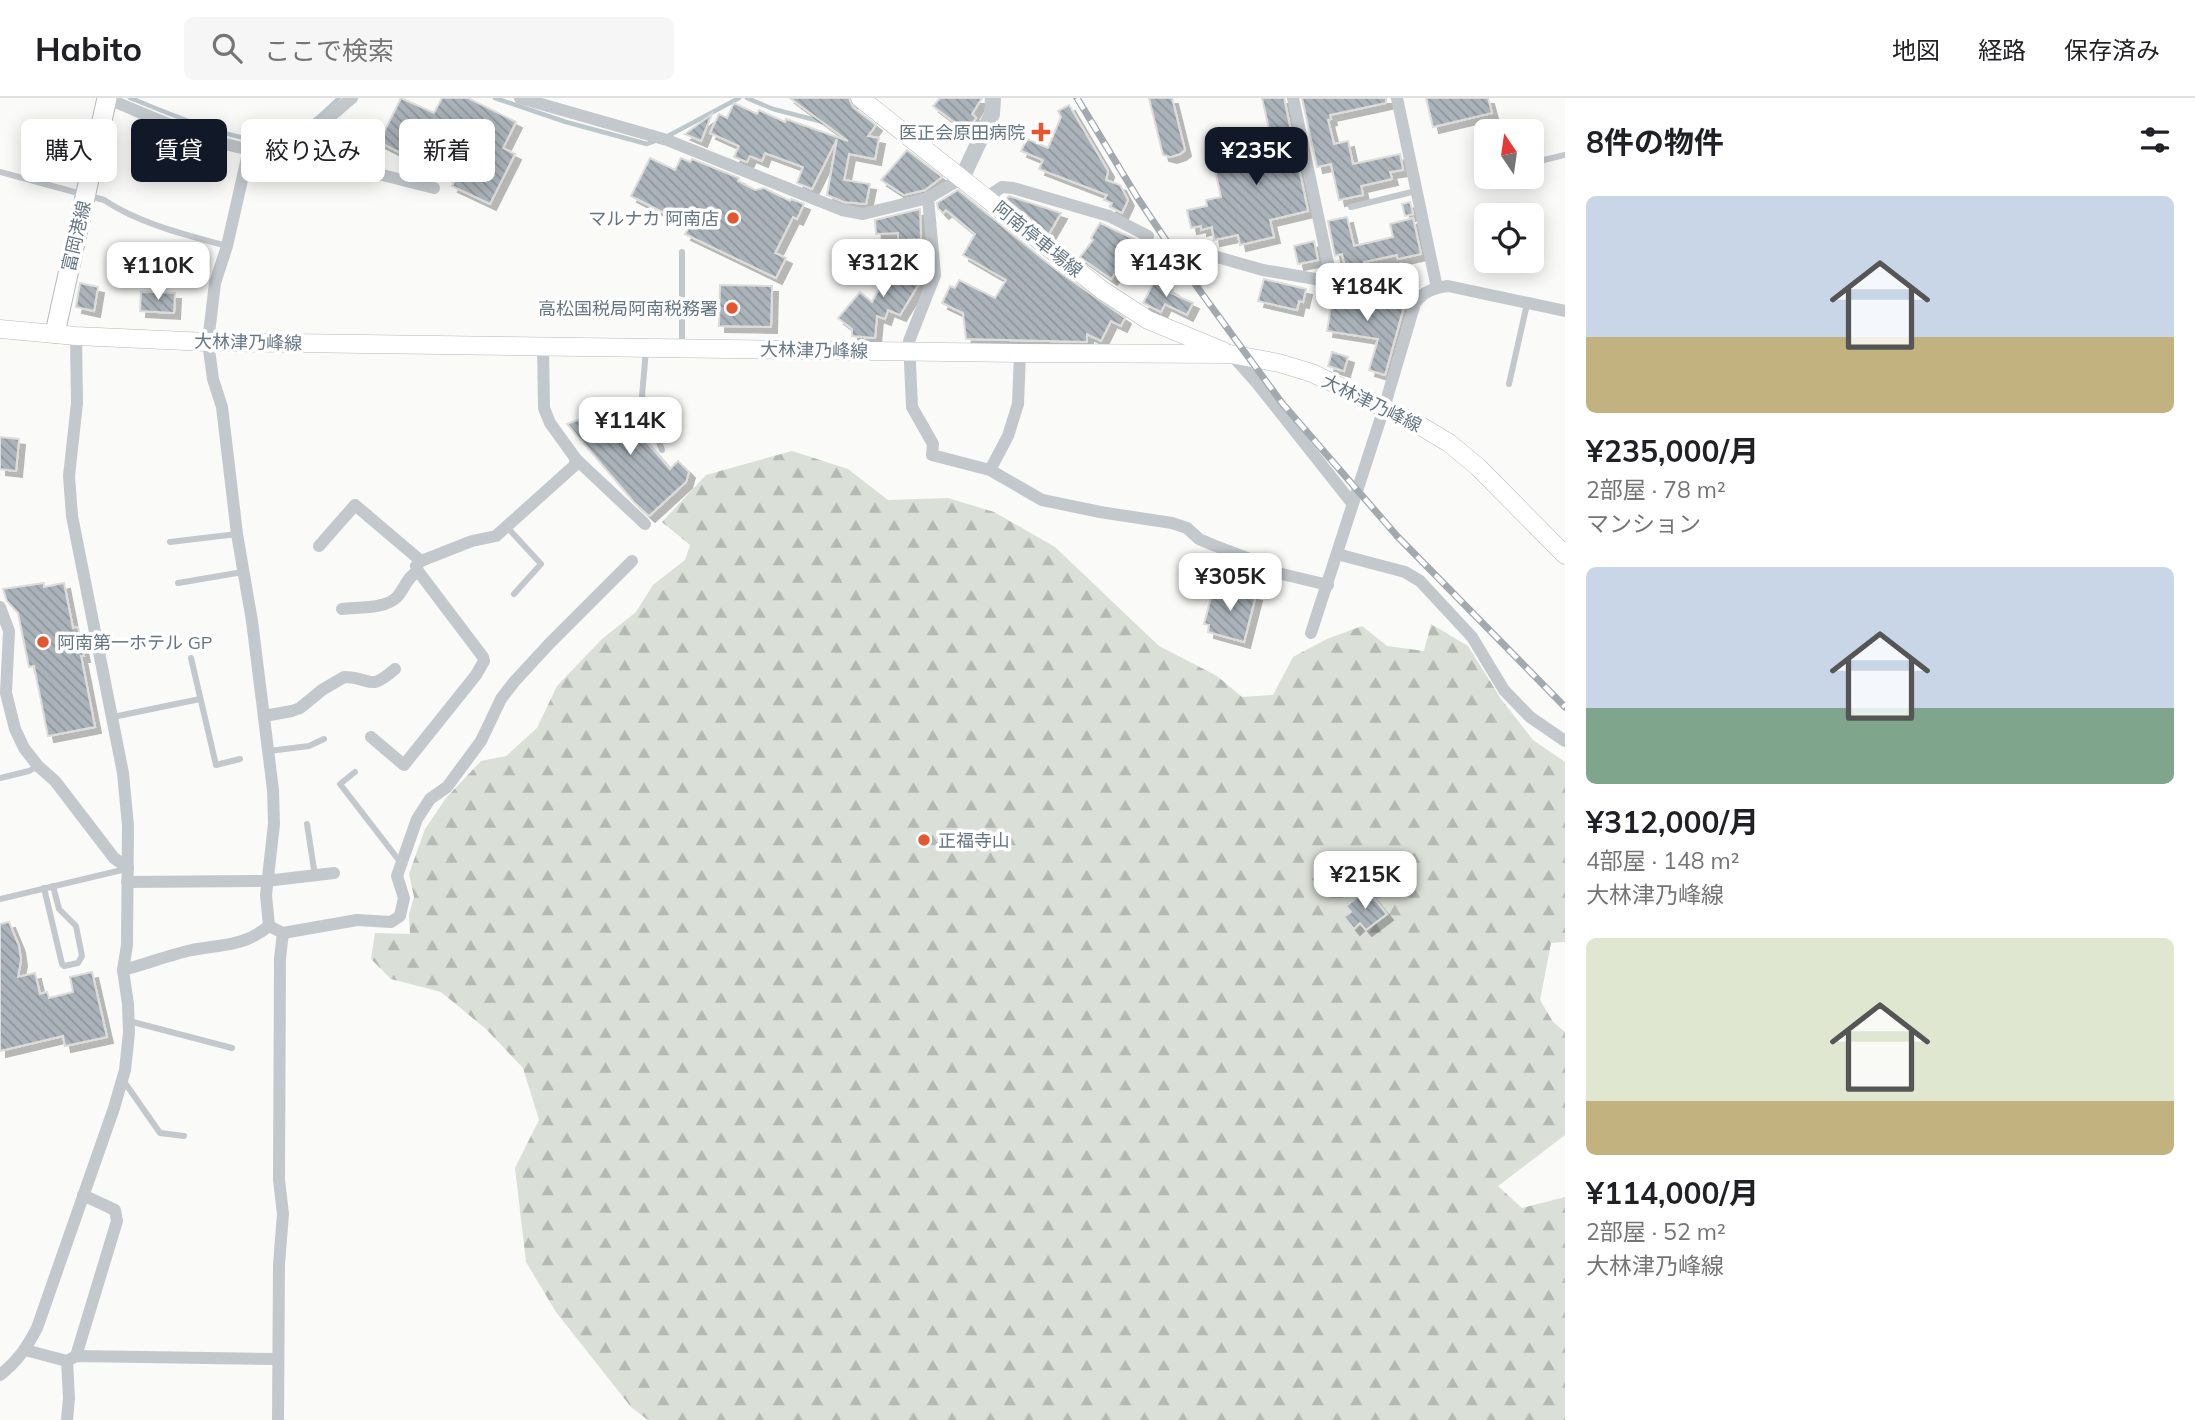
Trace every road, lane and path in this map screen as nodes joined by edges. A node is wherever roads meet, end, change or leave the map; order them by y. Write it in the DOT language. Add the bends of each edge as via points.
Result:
graph roads {
  1 [pos="106,98"];
  2 [pos="352,98"];
  3 [pos="520,98"];
  4 [pos="860,98"];
  5 [pos="993,98"];
  6 [pos="1293,98"];
  7 [pos="1397,98"];
  8 [pos="326,119"];
  9 [pos="241,147"];
  10 [pos="1565,155"];
  11 [pos="1544,160"];
  12 [pos="0,172"];
  13 [pos="385,176"];
  14 [pos="962,178"];
  15 [pos="242,182"];
  16 [pos="434,188"];
  17 [pos="1416,191"];
  18 [pos="86,194"];
  19 [pos="928,198"];
  20 [pos="987,198"];
  21 [pos="1351,207"];
  22 [pos="1148,236"];
  23 [pos="227,246"];
  24 [pos="1185,248"];
  25 [pos="682,252"];
  26 [pos="1332,282"];
  27 [pos="1437,288"];
  28 [pos="1419,298"];
  29 [pos="1527,304"];
  30 [pos="1565,312"];
  31 [pos="0,329"];
  32 [pos="55,333"];
  33 [pos="76,336"];
  34 [pos="208,342"];
  35 [pos="543,346"];
  36 [pos="646,348"];
  37 [pos="682,349"];
  38 [pos="909,351"];
  39 [pos="1020,353"];
  40 [pos="1230,354"];
  41 [pos="1509,384"];
  42 [pos="1384,408"];
  43 [pos="662,450"];
  44 [pos="576,459"];
  45 [pos="990,470"];
  46 [pos="1352,503"];
  47 [pos="645,524"];
  48 [pos="507,527"];
  49 [pos="237,534"];
  50 [pos="170,542"];
  51 [pos="319,546"];
  52 [pos="1336,554"];
  53 [pos="1565,555"];
  54 [pos="632,561"];
  55 [pos="419,566"];
  56 [pos="243,572"];
  57 [pos="178,583"];
  58 [pos="1328,585"];
  59 [pos="514,594"];
  60 [pos="0,607"];
  61 [pos="342,609"];
  62 [pos="1311,633"];
  63 [pos="191,658"];
  64 [pos="395,669"];
  65 [pos="200,699"];
  66 [pos="264,716"];
  67 [pos="113,717"];
  68 [pos="371,737"];
  69 [pos="324,739"];
  70 [pos="1565,741"];
  71 [pos="268,751"];
  72 [pos="240,759"];
  73 [pos="38,766"];
  74 [pos="355,772"];
  75 [pos="0,778"];
  76 [pos="307,824"];
  77 [pos="401,863"];
  78 [pos="334,873"];
  79 [pos="127,875"];
  80 [pos="315,876"];
  81 [pos="266,881"];
  82 [pos="53,886"];
  83 [pos="44,888"];
  84 [pos="0,899"];
  85 [pos="270,926"];
  86 [pos="283,933"];
  87 [pos="123,970"];
  88 [pos="129,1021"];
  89 [pos="232,1048"];
  90 [pos="122,1079"];
  91 [pos="184,1136"];
  92 [pos="83,1195"];
  93 [pos="25,1350"];
  94 [pos="72,1359"];
  95 [pos="278,1359"];
  96 [pos="0,1375"];
  97 [pos="67,1420"];
  98 [pos="278,1420"];
  1 -- 9 [label="street"];
  1 -- 18 [label="main road, 富岡港線"];
  2 -- 8 [label="street"];
  3 -- 19 [label="street" via="662,138 842,211 863,214"];
  4 -- 14 [label="main road, 阿南停車場線"];
  5 -- 14 [label="street" via="992,114"];
  6 -- 26 [label="street"];
  7 -- 17 [label="street"];
  10 -- 11 [label="lane"];
  12 -- 18 [label="lane"];
  13 -- 16 [label="street"];
  14 -- 19 [label="street"];
  14 -- 20 [label="main road, 阿南停車場線"];
  15 -- 23 [label="street"];
  17 -- 21 [label="lane"];
  17 -- 27 [label="street"];
  18 -- 23 [label="lane" via="173,231"];
  18 -- 32 [label="main road, 富岡港線"];
  19 -- 38 [label="street" via="935,275 910,334"];
  20 -- 22 [label="street" via="1002,187 1013,188 1109,216"];
  20 -- 40 [label="main road, 阿南停車場線" via="1101,290 1148,320"];
  23 -- 34 [label="street" via="215,283"];
  24 -- 26 [label="street" via="1263,270"];
  25 -- 37 [label="lane"];
  26 -- 28 [label="street"];
  27 -- 28 [label="street"];
  27 -- 29 [label="street" via="1448,286"];
  28 -- 42 [label="street"];
  29 -- 30 [label="street"];
  29 -- 41 [label="lane"];
  31 -- 32 [label="main road, 大林津乃峰線"];
  32 -- 33 [label="main road, 大林津乃峰線"];
  33 -- 34 [label="main road, 大林津乃峰線"];
  33 -- 67 [label="street" via="77,403 69,476 72,516"];
  34 -- 35 [label="main road, 大林津乃峰線"];
  34 -- 49 [label="street" via="222,407"];
  35 -- 36 [label="main road, 大林津乃峰線"];
  35 -- 44 [label="street" via="544,408"];
  36 -- 37 [label="main road, 大林津乃峰線"];
  36 -- 43 [label="lane" via="642,396"];
  37 -- 38 [label="main road, 大林津乃峰線"];
  38 -- 39 [label="main road, 大林津乃峰線"];
  38 -- 45 [label="street" via="912,407 933,444 932,455"];
  39 -- 40 [label="main road, 大林津乃峰線"];
  39 -- 45 [label="street" via="1018,404"];
  40 -- 42 [label="main road, 大林津乃峰線" via="1312,373"];
  40 -- 46 [label="street"];
  42 -- 46 [label="street"];
  42 -- 53 [label="main road, 大林津乃峰線" via="1448,443 1478,467"];
  44 -- 47 [label="street"];
  44 -- 48 [label="street" via="574,467"];
  45 -- 58 [label="street" via="1042,500 1172,523 1263,564 1265,570"];
  46 -- 52 [label="street"];
  48 -- 55 [label="street" via="491,538 472,541"];
  48 -- 59 [label="lane" via="541,564"];
  49 -- 50 [label="lane"];
  49 -- 56 [label="street"];
  51 -- 55 [label="street" via="355,505"];
  52 -- 58 [label="street"];
  52 -- 70 [label="street" via="1405,572 1420,581 1472,638 1504,690 1530,717"];
  54 -- 77 [label="street" via="514,682 481,741 417,819"];
  55 -- 61 [label="street" via="389,603"];
  55 -- 68 [label="street" via="484,662 404,765"];
  56 -- 57 [label="lane"];
  56 -- 66 [label="street"];
  58 -- 62 [label="street"];
  60 -- 73 [label="street" via="9,631 6,693 15,729"];
  63 -- 65 [label="lane"];
  64 -- 66 [label="street" via="373,684 344,677 292,712"];
  65 -- 67 [label="lane"];
  65 -- 72 [label="lane" via="216,765"];
  66 -- 71 [label="street"];
  67 -- 79 [label="street" via="128,826"];
  69 -- 71 [label="lane" via="309,746"];
  71 -- 81 [label="street" via="274,824"];
  73 -- 75 [label="lane"];
  73 -- 79 [label="street" via="55,781"];
  74 -- 77 [label="lane" via="340,784"];
  76 -- 80 [label="lane"];
  77 -- 86 [label="street" via="397,876 404,898 400,916 391,922 357,920"];
  78 -- 80 [label="street"];
  79 -- 81 [label="street"];
  79 -- 82 [label="lane"];
  79 -- 87 [label="street"];
  80 -- 81 [label="street"];
  81 -- 85 [label="street"];
  82 -- 83 [label="lane"];
  82 -- 83 [label="lane" via="59,909 76,926 82,956 78,963 62,964"];
  83 -- 84 [label="lane"];
  85 -- 86 [label="street"];
  85 -- 87 [label="street" via="234,945 192,950"];
  86 -- 95 [label="street" via="279,958 283,1214"];
  87 -- 88 [label="street"];
  88 -- 89 [label="lane"];
  88 -- 90 [label="street"];
  90 -- 91 [label="lane" via="160,1133"];
  90 -- 92 [label="street"];
  92 -- 93 [label="street" via="37,1328"];
  92 -- 94 [label="street" via="115,1210 117,1222"];
  93 -- 94 [label="street"];
  93 -- 96 [label="street"];
  94 -- 95 [label="street"];
  94 -- 97 [label="street"];
  95 -- 98 [label="street"];
}
